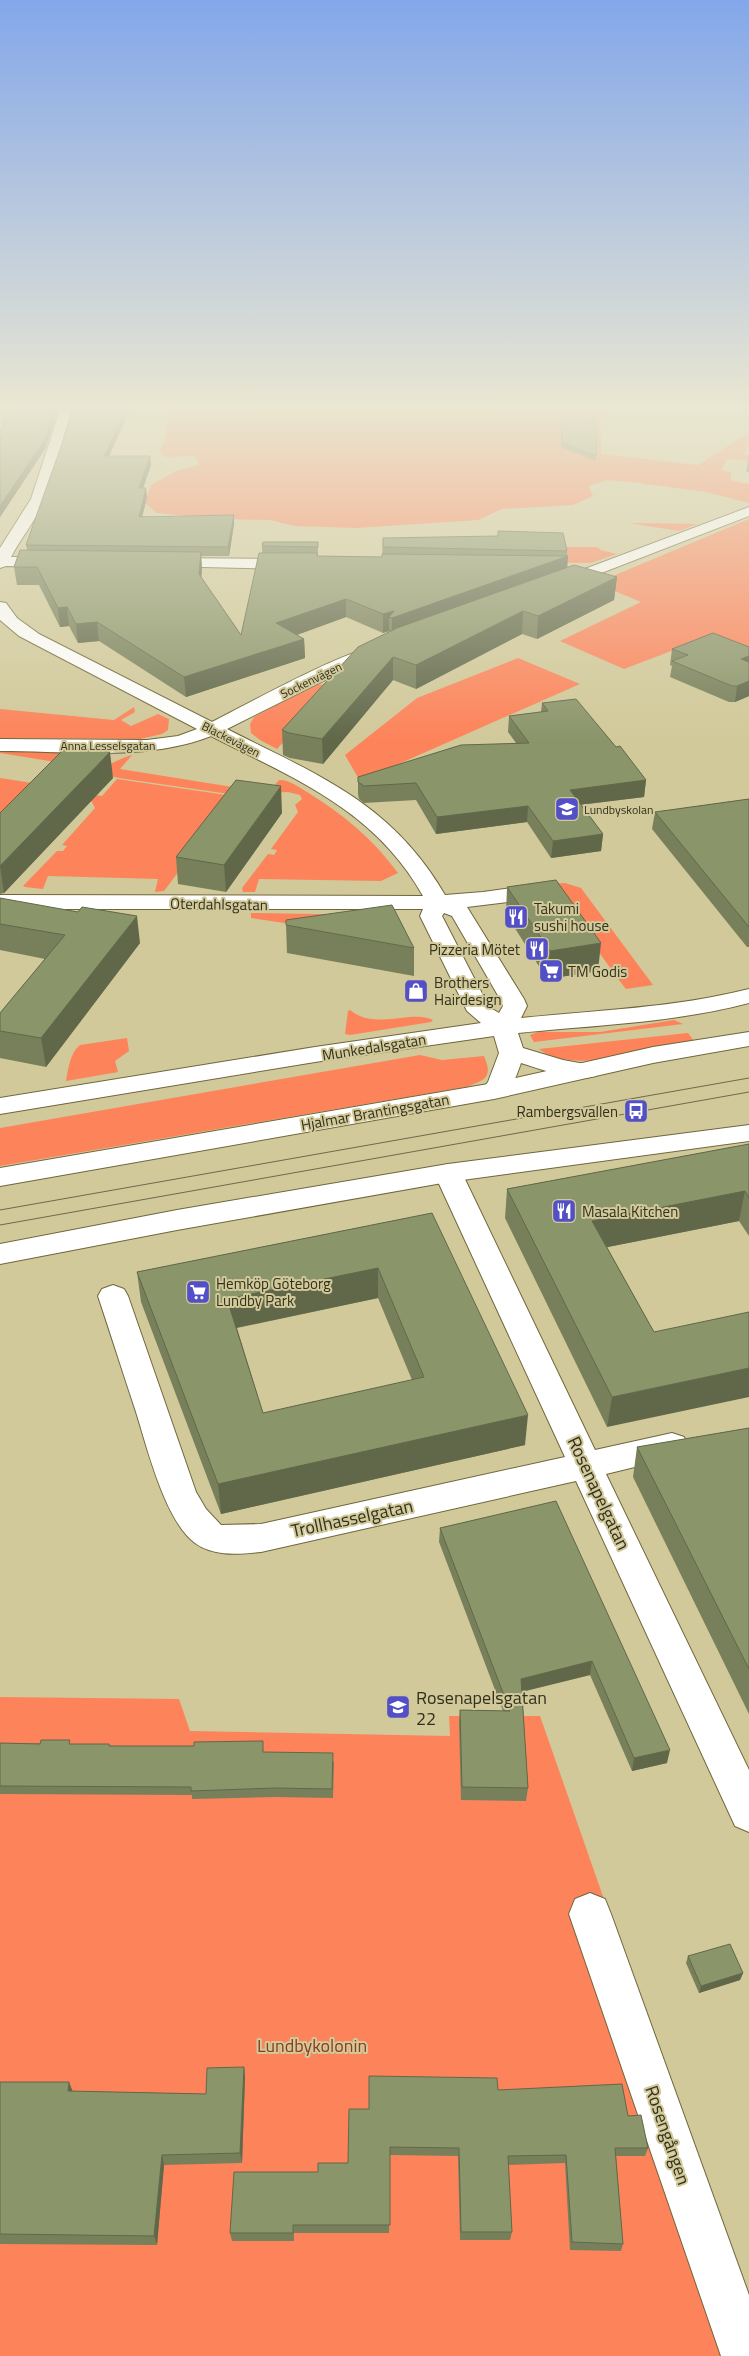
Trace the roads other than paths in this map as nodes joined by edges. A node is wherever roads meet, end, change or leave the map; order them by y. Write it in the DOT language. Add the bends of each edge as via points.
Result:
graph roads {
  1 [pos="25,520"];
  2 [pos="726,520"];
  3 [pos="0,562"];
  4 [pos="67,562"];
  5 [pos="146,563"];
  6 [pos="307,564"];
  7 [pos="543,590"];
  8 [pos="0,607"];
  9 [pos="387,646"];
  10 [pos="213,729"];
  11 [pos="0,745"];
  12 [pos="542,891"];
  13 [pos="0,902"];
  14 [pos="438,902"];
  15 [pos="749,996"];
  16 [pos="504,1027"];
  17 [pos="749,1039"];
  18 [pos="512,1053"];
  19 [pos="587,1071"];
  20 [pos="494,1091"];
  21 [pos="0,1106"];
  22 [pos="749,1133"];
  23 [pos="448,1173"];
  24 [pos="0,1177"];
  25 [pos="0,1254"];
  26 [pos="113,1296"];
  27 [pos="701,1439"];
  28 [pos="586,1466"];
  29 [pos="749,1813"];
  30 [pos="590,1914"];
  31 [pos="746,2356"];
  1 -- 3 [label="street"];
  2 -- 7 [label="street" via="598,569 557,573"];
  3 -- 4 [label="street"];
  5 -- 6 [label="street"];
  8 -- 10 [label="street, Blackevägen" via="19,628 50,646"];
  9 -- 10 [label="street, Sockenvägen" via="351,660"];
  10 -- 11 [label="street, Anna Lesselsgatan" via="196,737 147,746"];
  10 -- 14 [label="street, Blackevägen" via="326,786 360,809 416,865"];
  12 -- 14 [label="street, Oterdahlsgatan"];
  13 -- 14 [label="street, Oterdahlsgatan"];
  14 -- 16 [label="street" via="431,916 477,1006"];
  14 -- 16 [label="street" via="461,912 512,999 515,1006"];
  15 -- 16 [label="street, Munkedalsgatan" via="726,1003 637,1016"];
  16 -- 18 [label="street"];
  16 -- 21 [label="street, Munkedalsgatan"];
  17 -- 19 [label="street, Hjalmar Brantingsgatan" via="653,1055"];
  18 -- 19 [label="street"];
  18 -- 20 [label="street" via="500,1085"];
  19 -- 20 [label="street, Hjalmar Brantingsgatan"];
  20 -- 24 [label="street, Hjalmar Brantingsgatan"];
  22 -- 23 [label="street"];
  23 -- 25 [label="street"];
  23 -- 28 [label="street, Rosenapelgatan"];
  26 -- 28 [label="street, Trollhasselgatan" via="179,1492 194,1522 212,1538 233,1542 260,1538"];
  27 -- 28 [label="street, Trollhasselgatan"];
  28 -- 29 [label="street, Rosenapelgatan"];
  30 -- 31 [label="street, Rosengången"];
}
